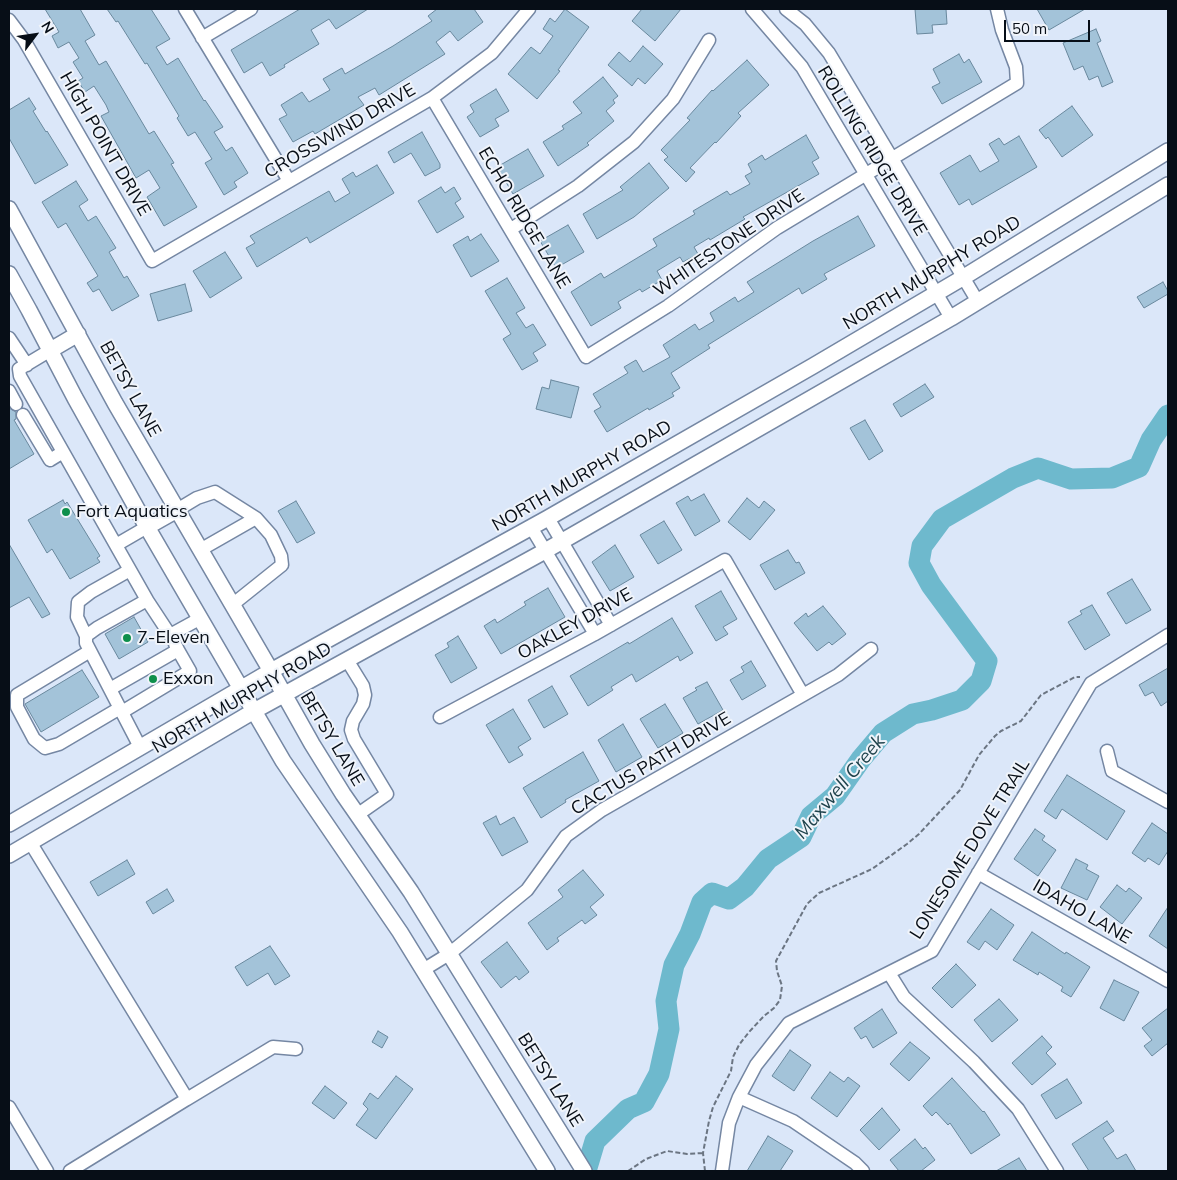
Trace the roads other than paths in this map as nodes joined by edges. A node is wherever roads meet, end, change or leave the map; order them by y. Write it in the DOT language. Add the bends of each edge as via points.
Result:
graph roads {
  1 [pos="185,9"];
  2 [pos="251,9"];
  3 [pos="529,9"];
  4 [pos="752,9"];
  5 [pos="786,9"];
  6 [pos="997,9"];
  7 [pos="9,20"];
  8 [pos="202,38"];
  9 [pos="709,40"];
  10 [pos="432,98"];
  11 [pos="1168,151"];
  12 [pos="892,158"];
  13 [pos="865,174"];
  14 [pos="289,181"];
  15 [pos="1168,185"];
  16 [pos="9,209"];
  17 [pos="511,229"];
  18 [pos="152,261"];
  19 [pos="9,274"];
  20 [pos="964,277"];
  21 [pos="936,293"];
  22 [pos="978,302"];
  23 [pos="951,318"];
  24 [pos="78,334"];
  25 [pos="9,338"];
  26 [pos="49,351"];
  27 [pos="586,357"];
  28 [pos="27,364"];
  29 [pos="9,391"];
  30 [pos="62,452"];
  31 [pos="177,510"];
  32 [pos="256,518"];
  33 [pos="548,518"];
  34 [pos="147,527"];
  35 [pos="531,527"];
  36 [pos="562,541"];
  37 [pos="116,545"];
  38 [pos="200,550"];
  39 [pos="546,551"];
  40 [pos="130,570"];
  41 [pos="147,600"];
  42 [pos="232,605"];
  43 [pos="201,618"];
  44 [pos="611,625"];
  45 [pos="595,634"];
  46 [pos="170,635"];
  47 [pos="1168,635"];
  48 [pos="86,636"];
  49 [pos="871,648"];
  50 [pos="178,650"];
  51 [pos="90,651"];
  52 [pos="347,660"];
  53 [pos="271,671"];
  54 [pos="110,689"];
  55 [pos="241,689"];
  56 [pos="284,695"];
  57 [pos="803,696"];
  58 [pos="121,710"];
  59 [pos="254,711"];
  60 [pos="440,717"];
  61 [pos="140,747"];
  62 [pos="1107,751"];
  63 [pos="1168,802"];
  64 [pos="357,814"];
  65 [pos="9,824"];
  66 [pos="30,842"];
  67 [pos="9,854"];
  68 [pos="978,873"];
  69 [pos="449,954"];
  70 [pos="423,970"];
  71 [pos="889,973"];
  72 [pos="1168,981"];
  73 [pos="296,1050"];
  74 [pos="738,1097"];
  75 [pos="187,1099"];
  76 [pos="9,1107"];
  77 [pos="47,1171"];
  78 [pos="70,1171"];
  79 [pos="547,1171"];
  80 [pos="584,1171"];
  81 [pos="722,1171"];
  82 [pos="863,1171"];
  83 [pos="1057,1171"];
  1 -- 8 [label="street"];
  2 -- 8 [label="street"];
  3 -- 10 [label="street, CROSSWIND DRIVE" via="492,52"];
  4 -- 13 [label="street, ROLLING RIDGE DRIVE" via="802,67"];
  5 -- 12 [label="street, ROLLING RIDGE DRIVE" via="805,24 829,53"];
  6 -- 12 [label="street, WHITESTONE DRIVE" via="1016,67 1017,83"];
  7 -- 18 [label="street, HIGH POINT DRIVE" via="24,40"];
  8 -- 14 [label="street"];
  9 -- 17 [label="street" via="673,99 634,142 578,186"];
  10 -- 14 [label="street, CROSSWIND DRIVE"];
  10 -- 17 [label="street, ECHO RIDGE LANE"];
  11 -- 20 [label="main road, NORTH MURPHY ROAD"];
  12 -- 13 [label="street, WHITESTONE DRIVE"];
  12 -- 20 [label="street, ROLLING RIDGE DRIVE"];
  13 -- 21 [label="street, ROLLING RIDGE DRIVE"];
  13 -- 27 [label="street, WHITESTONE DRIVE" via="777,228 668,306"];
  14 -- 18 [label="street, CROSSWIND DRIVE"];
  15 -- 22 [label="main road, NORTH MURPHY ROAD"];
  16 -- 24 [label="main road, BETSY LANE"];
  17 -- 27 [label="street, ECHO RIDGE LANE"];
  19 -- 26 [label="main road"];
  20 -- 21 [label="main road, NORTH MURPHY ROAD"];
  20 -- 22 [label="street, ROLLING RIDGE DRIVE"];
  21 -- 23 [label="street, ROLLING RIDGE DRIVE"];
  21 -- 33 [label="main road, NORTH MURPHY ROAD"];
  22 -- 23 [label="main road, NORTH MURPHY ROAD"];
  23 -- 36 [label="main road, NORTH MURPHY ROAD"];
  24 -- 26 [label="main road"];
  24 -- 31 [label="main road, BETSY LANE"];
  25 -- 28 [label="street"];
  26 -- 28 [label="street"];
  26 -- 34 [label="main road"];
  28 -- 30 [label="street" via="19,369 20,376"];
  29 -- 30 [label="street" via="50,460"];
  30 -- 37 [label="street"];
  31 -- 32 [label="street" via="215,492"];
  31 -- 34 [label="main road"];
  31 -- 38 [label="main road, BETSY LANE"];
  32 -- 38 [label="street"];
  32 -- 42 [label="street" via="271,535 282,565"];
  33 -- 35 [label="main road, NORTH MURPHY ROAD"];
  33 -- 36 [label="street"];
  34 -- 37 [label="street"];
  34 -- 43 [label="main road"];
  35 -- 39 [label="street"];
  35 -- 53 [label="main road, NORTH MURPHY ROAD"];
  36 -- 39 [label="main road, NORTH MURPHY ROAD"];
  36 -- 44 [label="street"];
  37 -- 40 [label="street"];
  38 -- 42 [label="main road, BETSY LANE"];
  39 -- 45 [label="street"];
  39 -- 52 [label="main road, NORTH MURPHY ROAD"];
  40 -- 41 [label="street"];
  40 -- 48 [label="street" via="78,602 77,617"];
  41 -- 46 [label="street"];
  41 -- 48 [label="street"];
  42 -- 53 [label="main road, BETSY LANE"];
  43 -- 46 [label="street"];
  43 -- 55 [label="main road"];
  44 -- 45 [label="street, OAKLEY DRIVE"];
  44 -- 57 [label="street, OAKLEY DRIVE" via="725,560"];
  45 -- 60 [label="street, OAKLEY DRIVE"];
  46 -- 50 [label="street"];
  47 -- 68 [label="street, LONESOME DOVE TRAIL" via="1091,683"];
  48 -- 51 [label="street"];
  49 -- 57 [label="street, CACTUS PATH DRIVE" via="838,675"];
  50 -- 54 [label="street"];
  50 -- 58 [label="street" via="190,671"];
  51 -- 54 [label="street"];
  51 -- 58 [label="street" via="17,695 17,707 34,739 45,748 59,744"];
  52 -- 56 [label="main road, NORTH MURPHY ROAD"];
  52 -- 64 [label="street" via="365,695 351,730 387,794"];
  53 -- 55 [label="main road, NORTH MURPHY ROAD"];
  53 -- 56 [label="main road, BETSY LANE"];
  54 -- 58 [label="street"];
  55 -- 59 [label="main road"];
  55 -- 61 [label="main road, NORTH MURPHY ROAD"];
  56 -- 59 [label="main road, NORTH MURPHY ROAD"];
  56 -- 64 [label="main road, BETSY LANE"];
  57 -- 69 [label="street, CACTUS PATH DRIVE" via="602,810 566,836 527,890"];
  58 -- 61 [label="street"];
  59 -- 66 [label="main road, NORTH MURPHY ROAD"];
  59 -- 70 [label="main road" via="283,761 384,907"];
  61 -- 65 [label="main road, NORTH MURPHY ROAD"];
  62 -- 63 [label="street" via="1112,771"];
  64 -- 69 [label="main road, BETSY LANE"];
  66 -- 67 [label="main road, NORTH MURPHY ROAD"];
  66 -- 75 [label="street"];
  68 -- 71 [label="street, LONESOME DOVE TRAIL" via="932,951"];
  68 -- 72 [label="street, IDAHO LANE"];
  69 -- 70 [label="street, CACTUS PATH DRIVE"];
  69 -- 80 [label="main road, BETSY LANE"];
  70 -- 79 [label="main road"];
  71 -- 74 [label="street, LONESOME DOVE TRAIL" via="789,1023 756,1065"];
  71 -- 83 [label="street" via="904,997 974,1062 1018,1109"];
  73 -- 75 [label="street" via="273,1047"];
  74 -- 81 [label="street, LONESOME DOVE TRAIL" via="729,1123"];
  74 -- 82 [label="street" via="793,1121 855,1162"];
  75 -- 78 [label="street"];
  76 -- 77 [label="street"];
}
